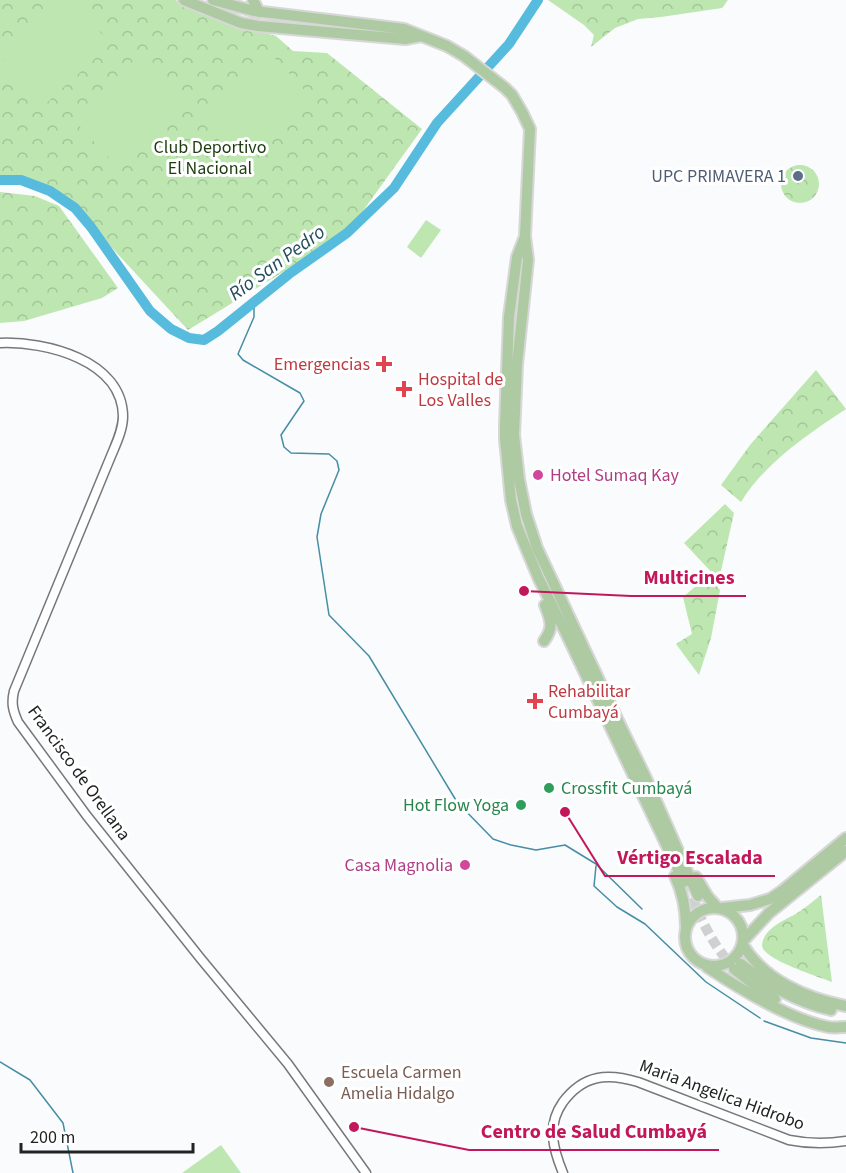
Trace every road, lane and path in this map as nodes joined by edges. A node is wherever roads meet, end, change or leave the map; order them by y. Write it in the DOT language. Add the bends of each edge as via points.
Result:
graph roads {
  1 [pos="184,0"];
  2 [pos="213,0"];
  3 [pos="253,0"];
  4 [pos="260,12"];
  5 [pos="421,36"];
  6 [pos="525,236"];
  7 [pos="0,343"];
  8 [pos="539,579"];
  9 [pos="544,641"];
  10 [pos="630,768"];
  11 [pos="645,776"];
  12 [pos="846,838"];
  13 [pos="846,851"];
  14 [pos="720,908"];
  15 [pos="686,929"];
  16 [pos="743,943"];
  17 [pos="705,965"];
  18 [pos="846,1006"];
  19 [pos="846,1011"];
  20 [pos="846,1020"];
  21 [pos="846,1027"];
  22 [pos="846,1141"];
  23 [pos="366,1173"];
  24 [pos="564,1173"];
  1 -- 5 [label="main road" via="258,26 405,39"];
  2 -- 4 [label="main road"];
  3 -- 4 [label="main road"];
  4 -- 5 [label="main road" via="404,28"];
  5 -- 6 [label="main road" via="464,56 505,88 522,112 530,129"];
  6 -- 8 [label="main road" via="517,257 509,317 504,435 514,517"];
  6 -- 11 [label="main road" via="528,260 514,435 526,514 537,548"];
  7 -- 23 [label="street, Francisco de Orellana" via="34,345 93,365 114,387 123,419 14,691 12,708 18,722 87,816 288,1064"];
  8 -- 9 [label="main road" via="551,627"];
  8 -- 10 [label="main road"];
  10 -- 11 [label="main road" via="695,897"];
  10 -- 15 [label="main road" via="646,814 681,889"];
  11 -- 14 [label="main road" via="698,881"];
  12 -- 14 [label="main road" via="770,899"];
  13 -- 16 [label="main road" via="769,913"];
  14 -- 15 [label="main road" via="702,910"];
  14 -- 16 [label="main road" via="741,924"];
  15 -- 17 [label="main road" via="688,951"];
  16 -- 17 [label="main road" via="732,961 714,967"];
  16 -- 18 [label="main road" via="749,956 778,980 807,995"];
  17 -- 21 [label="main road" via="785,1012 830,1028"];
  19 -- 20 [label="main road" via="830,1010 787,995 737,966 761,990 781,1002 811,1015"];
  22 -- 24 [label="street, Maria Angelica Hidrobo" via="811,1144 789,1140 638,1082 603,1076 578,1086 554,1120 554,1148"];
}
